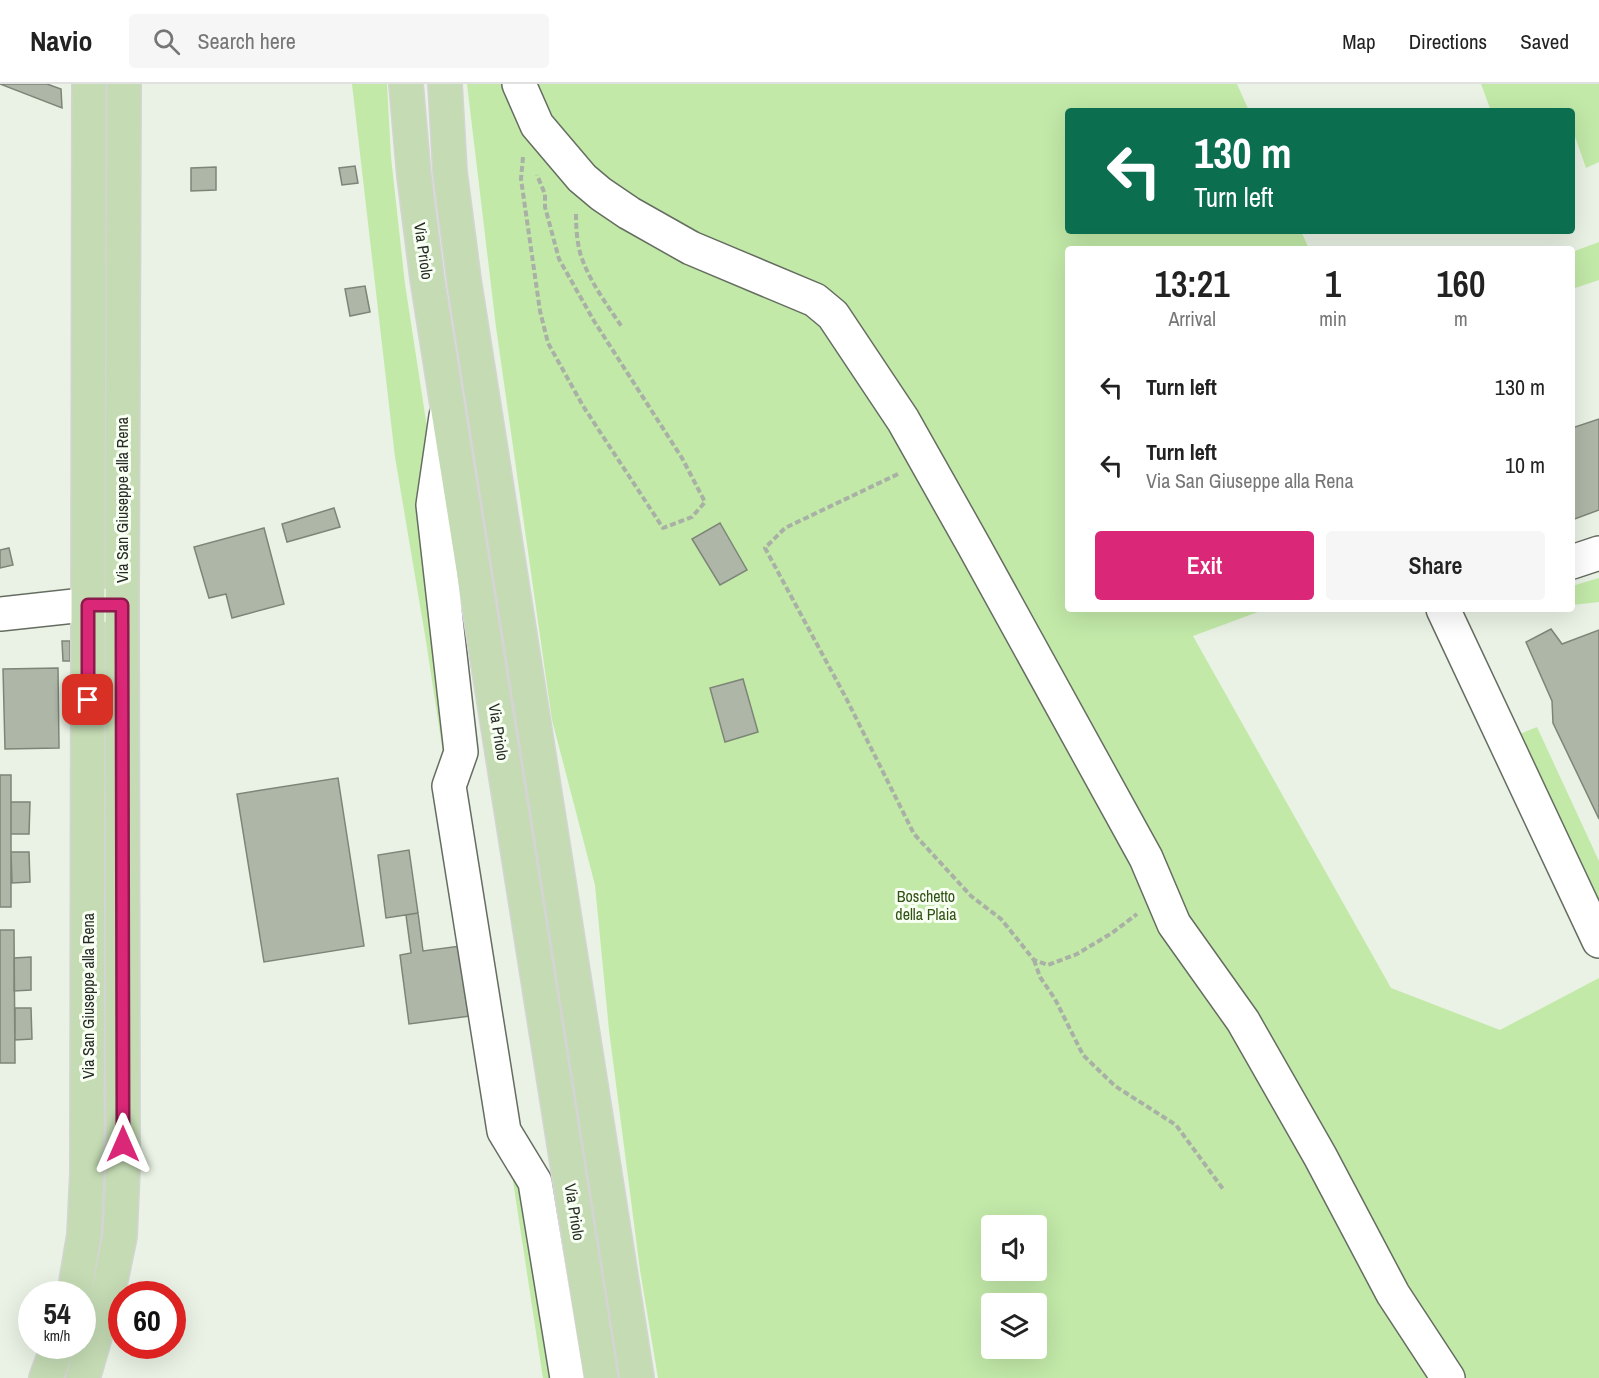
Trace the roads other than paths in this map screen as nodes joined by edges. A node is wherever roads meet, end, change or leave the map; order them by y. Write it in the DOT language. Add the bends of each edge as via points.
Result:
graph roads {
  1 [pos="89,84"];
  2 [pos="124,84"];
  3 [pos="406,84"];
  4 [pos="445,84"];
  5 [pos="519,84"];
  6 [pos="448,402"];
  7 [pos="1599,553"];
  8 [pos="1575,561"];
  9 [pos="88,605"];
  10 [pos="122,605"];
  11 [pos="1444,612"];
  12 [pos="0,614"];
  13 [pos="1599,941"];
  14 [pos="76,1281"];
  15 [pos="53,1359"];
  16 [pos="46,1378"];
  17 [pos="83,1378"];
  18 [pos="567,1378"];
  19 [pos="601,1378"];
  20 [pos="637,1378"];
  21 [pos="1448,1378"];
  1 -- 9 [label="main road, Via San Giuseppe alla Rena"];
  2 -- 10 [label="main road, Via San Giuseppe alla Rena"];
  3 -- 6 [label="main road, Via Priolo" via="427,278"];
  4 -- 20 [label="main road" via="450,172 464,280"];
  5 -- 21 [label="lane" via="537,125 582,178 601,194 691,248 815,300 833,315 926,461 1146,858 1174,924 1243,1021 1393,1294"];
  6 -- 18 [label="lane" via="433,505 461,752 450,786 504,1131 535,1182"];
  6 -- 19 [label="main road, Via Priolo"];
  7 -- 8 [label="lane"];
  9 -- 10 [label="lane"];
  9 -- 12 [label="lane"];
  9 -- 14 [label="main road, Via San Giuseppe alla Rena" via="87,1173 84,1235"];
  10 -- 17 [label="main road, Via San Giuseppe alla Rena" via="120,1236"];
  11 -- 13 [label="lane"];
  15 -- 16 [label="main road"];
}
